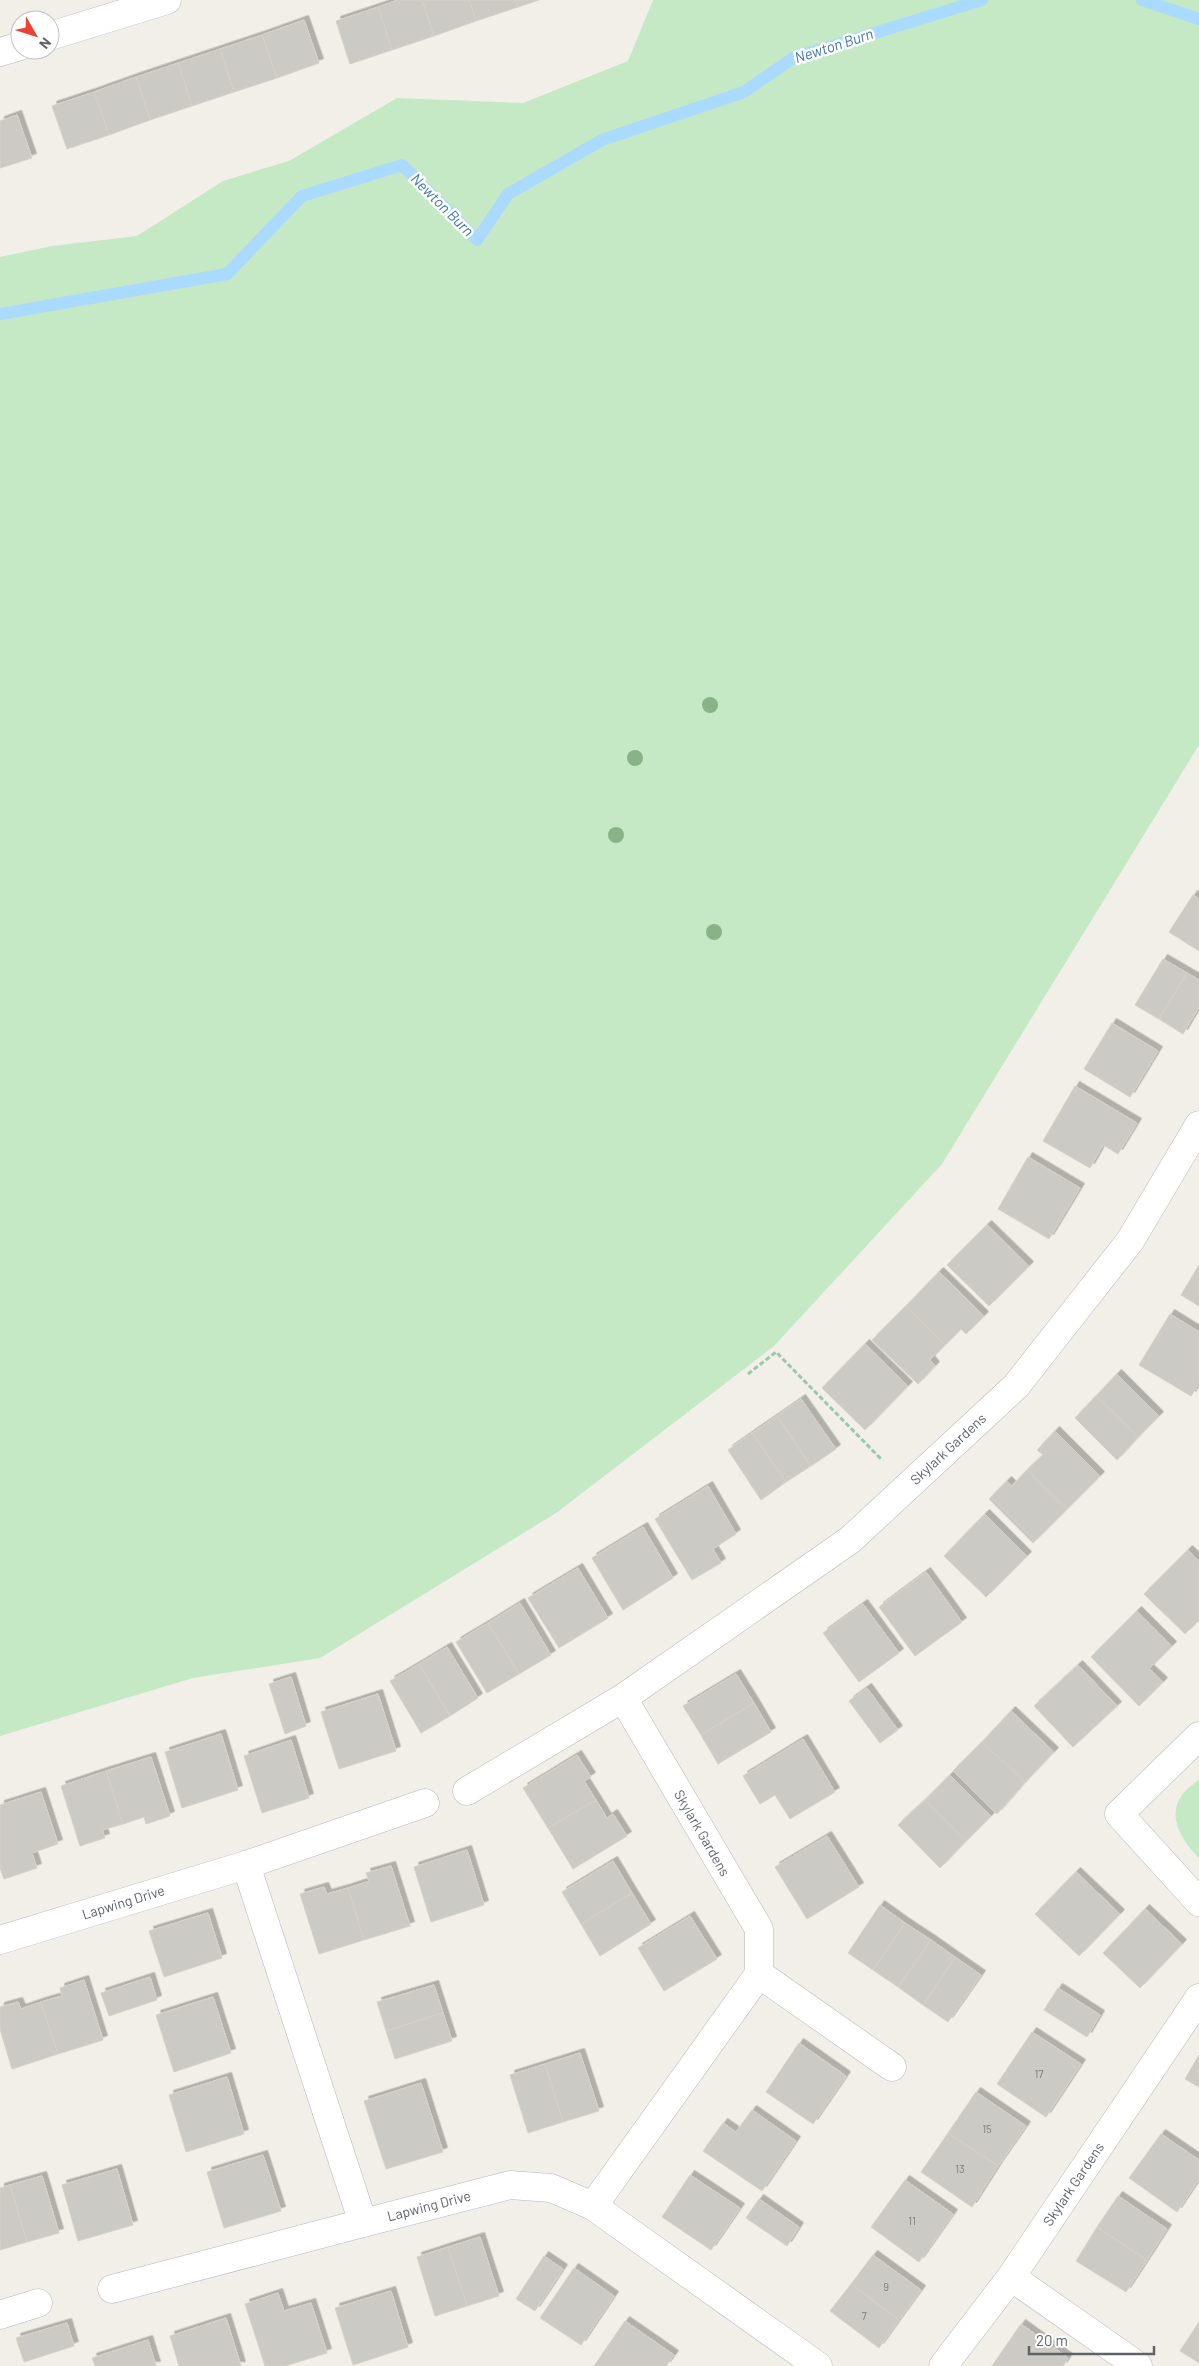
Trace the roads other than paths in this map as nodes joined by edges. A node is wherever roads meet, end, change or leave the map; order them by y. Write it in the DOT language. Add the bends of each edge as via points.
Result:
graph roads {
  1 [pos="166,0"];
  2 [pos="60,33"];
  3 [pos="1199,1125"];
  4 [pos="622,1698"];
  5 [pos="1199,1736"];
  6 [pos="467,1791"];
  7 [pos="425,1803"];
  8 [pos="246,1865"];
  9 [pos="1199,1902"];
  10 [pos="0,1940"];
  11 [pos="759,1974"];
  12 [pos="1199,1998"];
  13 [pos="892,2067"];
  14 [pos="593,2206"];
  15 [pos="363,2223"];
  16 [pos="1011,2278"];
  17 [pos="112,2289"];
  18 [pos="38,2303"];
  19 [pos="0,2315"];
  20 [pos="818,2366"];
  21 [pos="943,2366"];
  22 [pos="1138,2366"];
  1 -- 2 [label="street"];
  3 -- 4 [label="street, Skylark Gardens" via="1130,1241 1016,1386 850,1540"];
  4 -- 6 [label="street, Skylark Gardens"];
  4 -- 11 [label="street, Skylark Gardens" via="759,1929"];
  5 -- 9 [label="street" via="1119,1814"];
  7 -- 8 [label="street, Lapwing Drive"];
  8 -- 10 [label="street, Lapwing Drive"];
  8 -- 15 [label="street"];
  11 -- 13 [label="street"];
  11 -- 14 [label="street"];
  12 -- 16 [label="street, Skylark Gardens"];
  14 -- 15 [label="street, Lapwing Drive" via="551,2188 510,2185"];
  14 -- 20 [label="street, Lapwing Drive"];
  15 -- 17 [label="street, Lapwing Drive"];
  16 -- 21 [label="street, Skylark Gardens"];
  16 -- 22 [label="street"];
  18 -- 19 [label="street"];
}
